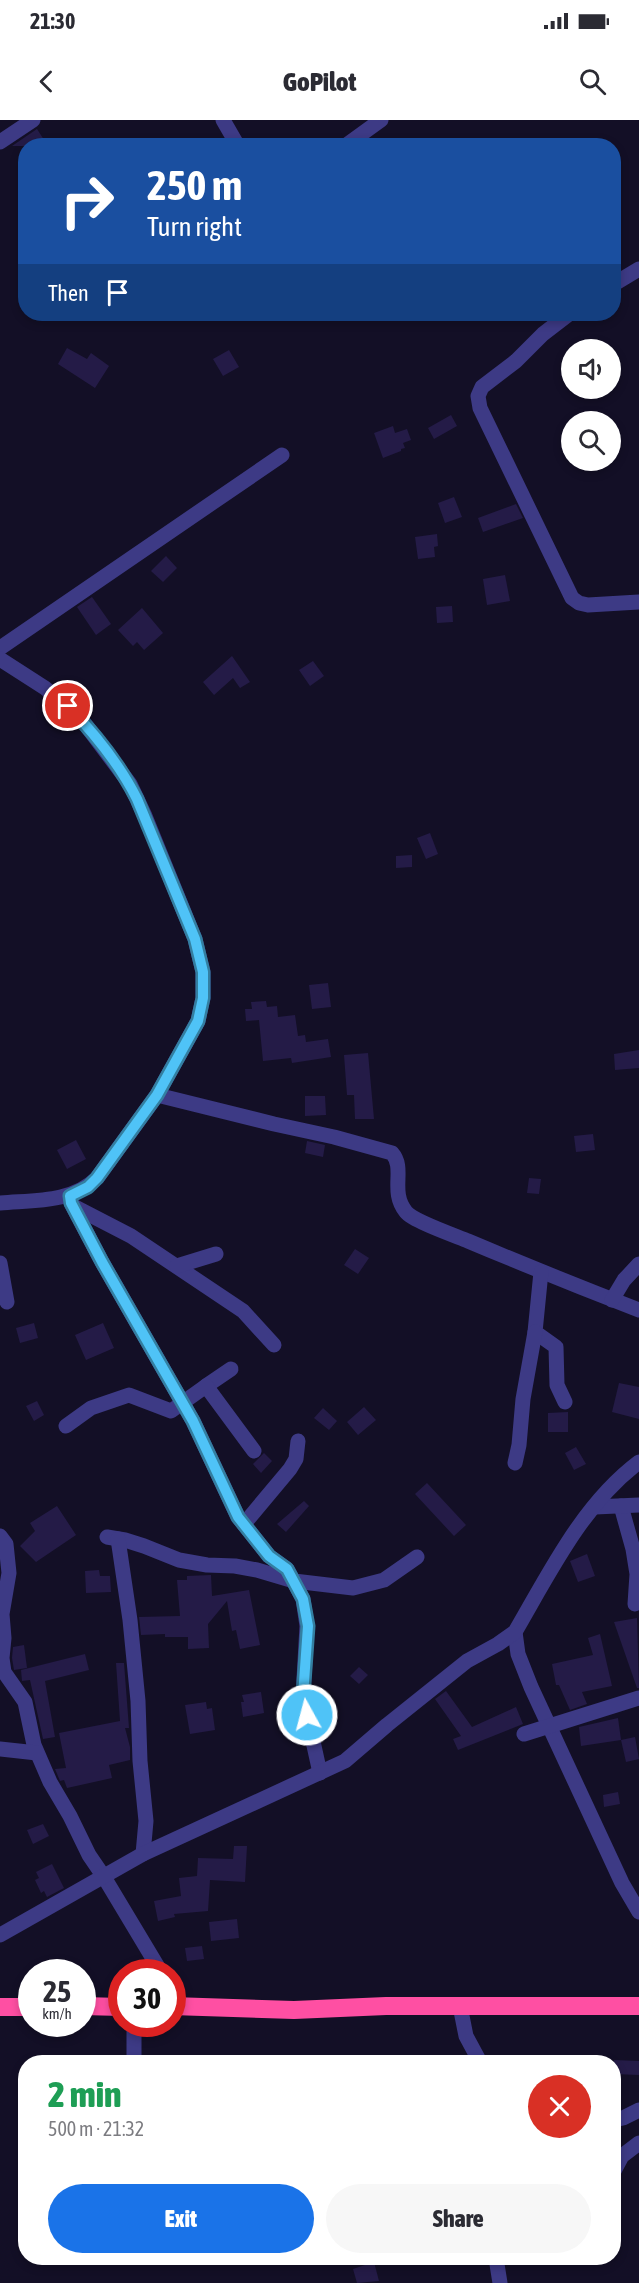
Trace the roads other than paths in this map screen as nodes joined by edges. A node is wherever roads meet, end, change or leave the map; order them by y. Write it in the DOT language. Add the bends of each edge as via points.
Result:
graph roads {
  1 [pos="33,120"];
  2 [pos="223,120"];
  3 [pos="381,120"];
  4 [pos="233,138"];
  5 [pos="356,138"];
  6 [pos="0,142"];
  7 [pos="639,269"];
  8 [pos="621,280"];
  9 [pos="560,321"];
  10 [pos="282,455"];
  11 [pos="639,602"];
  12 [pos="0,648"];
  13 [pos="0,659"];
  14 [pos="157,1095"];
  15 [pos="71,1201"];
  16 [pos="0,1203"];
  17 [pos="216,1254"];
  18 [pos="0,1263"];
  19 [pos="639,1264"];
  20 [pos="177,1266"];
  21 [pos="542,1272"];
  22 [pos="612,1300"];
  23 [pos="7,1302"];
  24 [pos="639,1310"];
  25 [pos="535,1332"];
  26 [pos="274,1345"];
  27 [pos="231,1369"];
  28 [pos="206,1386"];
  29 [pos="182,1402"];
  30 [pos="565,1402"];
  31 [pos="66,1426"];
  32 [pos="297,1441"];
  33 [pos="254,1451"];
  34 [pos="639,1461"];
  35 [pos="515,1463"];
  36 [pos="621,1506"];
  37 [pos="595,1507"];
  38 [pos="638,1507"];
  39 [pos="244,1524"];
  40 [pos="0,1536"];
  41 [pos="417,1557"];
  42 [pos="294,1581"];
  43 [pos="635,1604"];
  44 [pos="515,1632"];
  45 [pos="6,1637"];
  46 [pos="639,1698"];
  47 [pos="550,1726"];
  48 [pos="524,1734"];
  49 [pos="0,1749"];
  50 [pos="37,1753"];
  51 [pos="320,1773"];
  52 [pos="143,1854"];
  53 [pos="104,1877"];
  54 [pos="639,1912"];
  55 [pos="0,1935"];
  56 [pos="153,1959"];
  57 [pos="186,2003"];
  58 [pos="459,2006"];
  59 [pos="639,2006"];
  60 [pos="0,2007"];
  61 [pos="18,2007"];
  62 [pos="134,2037"];
  63 [pos="134,2055"];
  64 [pos="476,2055"];
  65 [pos="639,2110"];
  66 [pos="621,2117"];
  67 [pos="639,2144"];
  68 [pos="621,2158"];
  69 [pos="497,2265"];
  70 [pos="500,2283"];
  1 -- 6 [label="street"];
  2 -- 4 [label="street"];
  3 -- 5 [label="street"];
  7 -- 8 [label="street"];
  9 -- 11 [label="street" via="482,387 478,396 480,408 572,598 588,605"];
  10 -- 12 [label="street"];
  13 -- 14 [label="street" via="68,706 130,784 195,939 203,972 198,1021"];
  14 -- 15 [label="street" via="97,1178"];
  14 -- 21 [label="street" via="392,1153 398,1166 396,1195 407,1214"];
  15 -- 16 [label="street"];
  15 -- 20 [label="street"];
  15 -- 29 [label="street"];
  17 -- 20 [label="street"];
  18 -- 23 [label="street"];
  19 -- 22 [label="street"];
  20 -- 26 [label="street" via="243,1311"];
  21 -- 22 [label="street"];
  21 -- 25 [label="street"];
  22 -- 24 [label="street"];
  25 -- 30 [label="street" via="556,1347 557,1385"];
  25 -- 35 [label="street"];
  27 -- 28 [label="street"];
  28 -- 29 [label="street"];
  28 -- 33 [label="street"];
  29 -- 31 [label="street" via="171,1411 129,1395 91,1408"];
  29 -- 39 [label="street"];
  32 -- 39 [label="street" via="296,1459 290,1469"];
  34 -- 37 [label="street"];
  36 -- 37 [label="street"];
  36 -- 38 [label="street"];
  36 -- 43 [label="street" via="637,1574"];
  37 -- 44 [label="street" via="557,1560"];
  39 -- 42 [label="street"];
  40 -- 45 [label="street" via="6,1544 9,1573 2,1614"];
  41 -- 42 [label="street" via="384,1580 353,1588"];
  42 -- 51 [label="street" via="303,1599 308,1626 303,1696"];
  42 -- 52 [label="street" via="257,1570 179,1560 112,1538 130,1620 138,1701 146,1821"];
  44 -- 47 [label="street" via="518,1654"];
  44 -- 51 [label="street" via="468,1661 345,1761"];
  45 -- 50 [label="street" via="4,1672 25,1702"];
  46 -- 47 [label="street"];
  47 -- 48 [label="street"];
  47 -- 54 [label="street"];
  49 -- 50 [label="street"];
  50 -- 53 [label="street"];
  51 -- 52 [label="street"];
  52 -- 53 [label="street"];
  53 -- 55 [label="street"];
  53 -- 56 [label="street"];
  57 -- 58 [label="highway" via="294,2010"];
  58 -- 59 [label="highway"];
  58 -- 64 [label="street" via="466,2036"];
  60 -- 61 [label="highway"];
  62 -- 63 [label="street"];
  65 -- 66 [label="street"];
  67 -- 68 [label="street"];
  69 -- 70 [label="street"];
}
